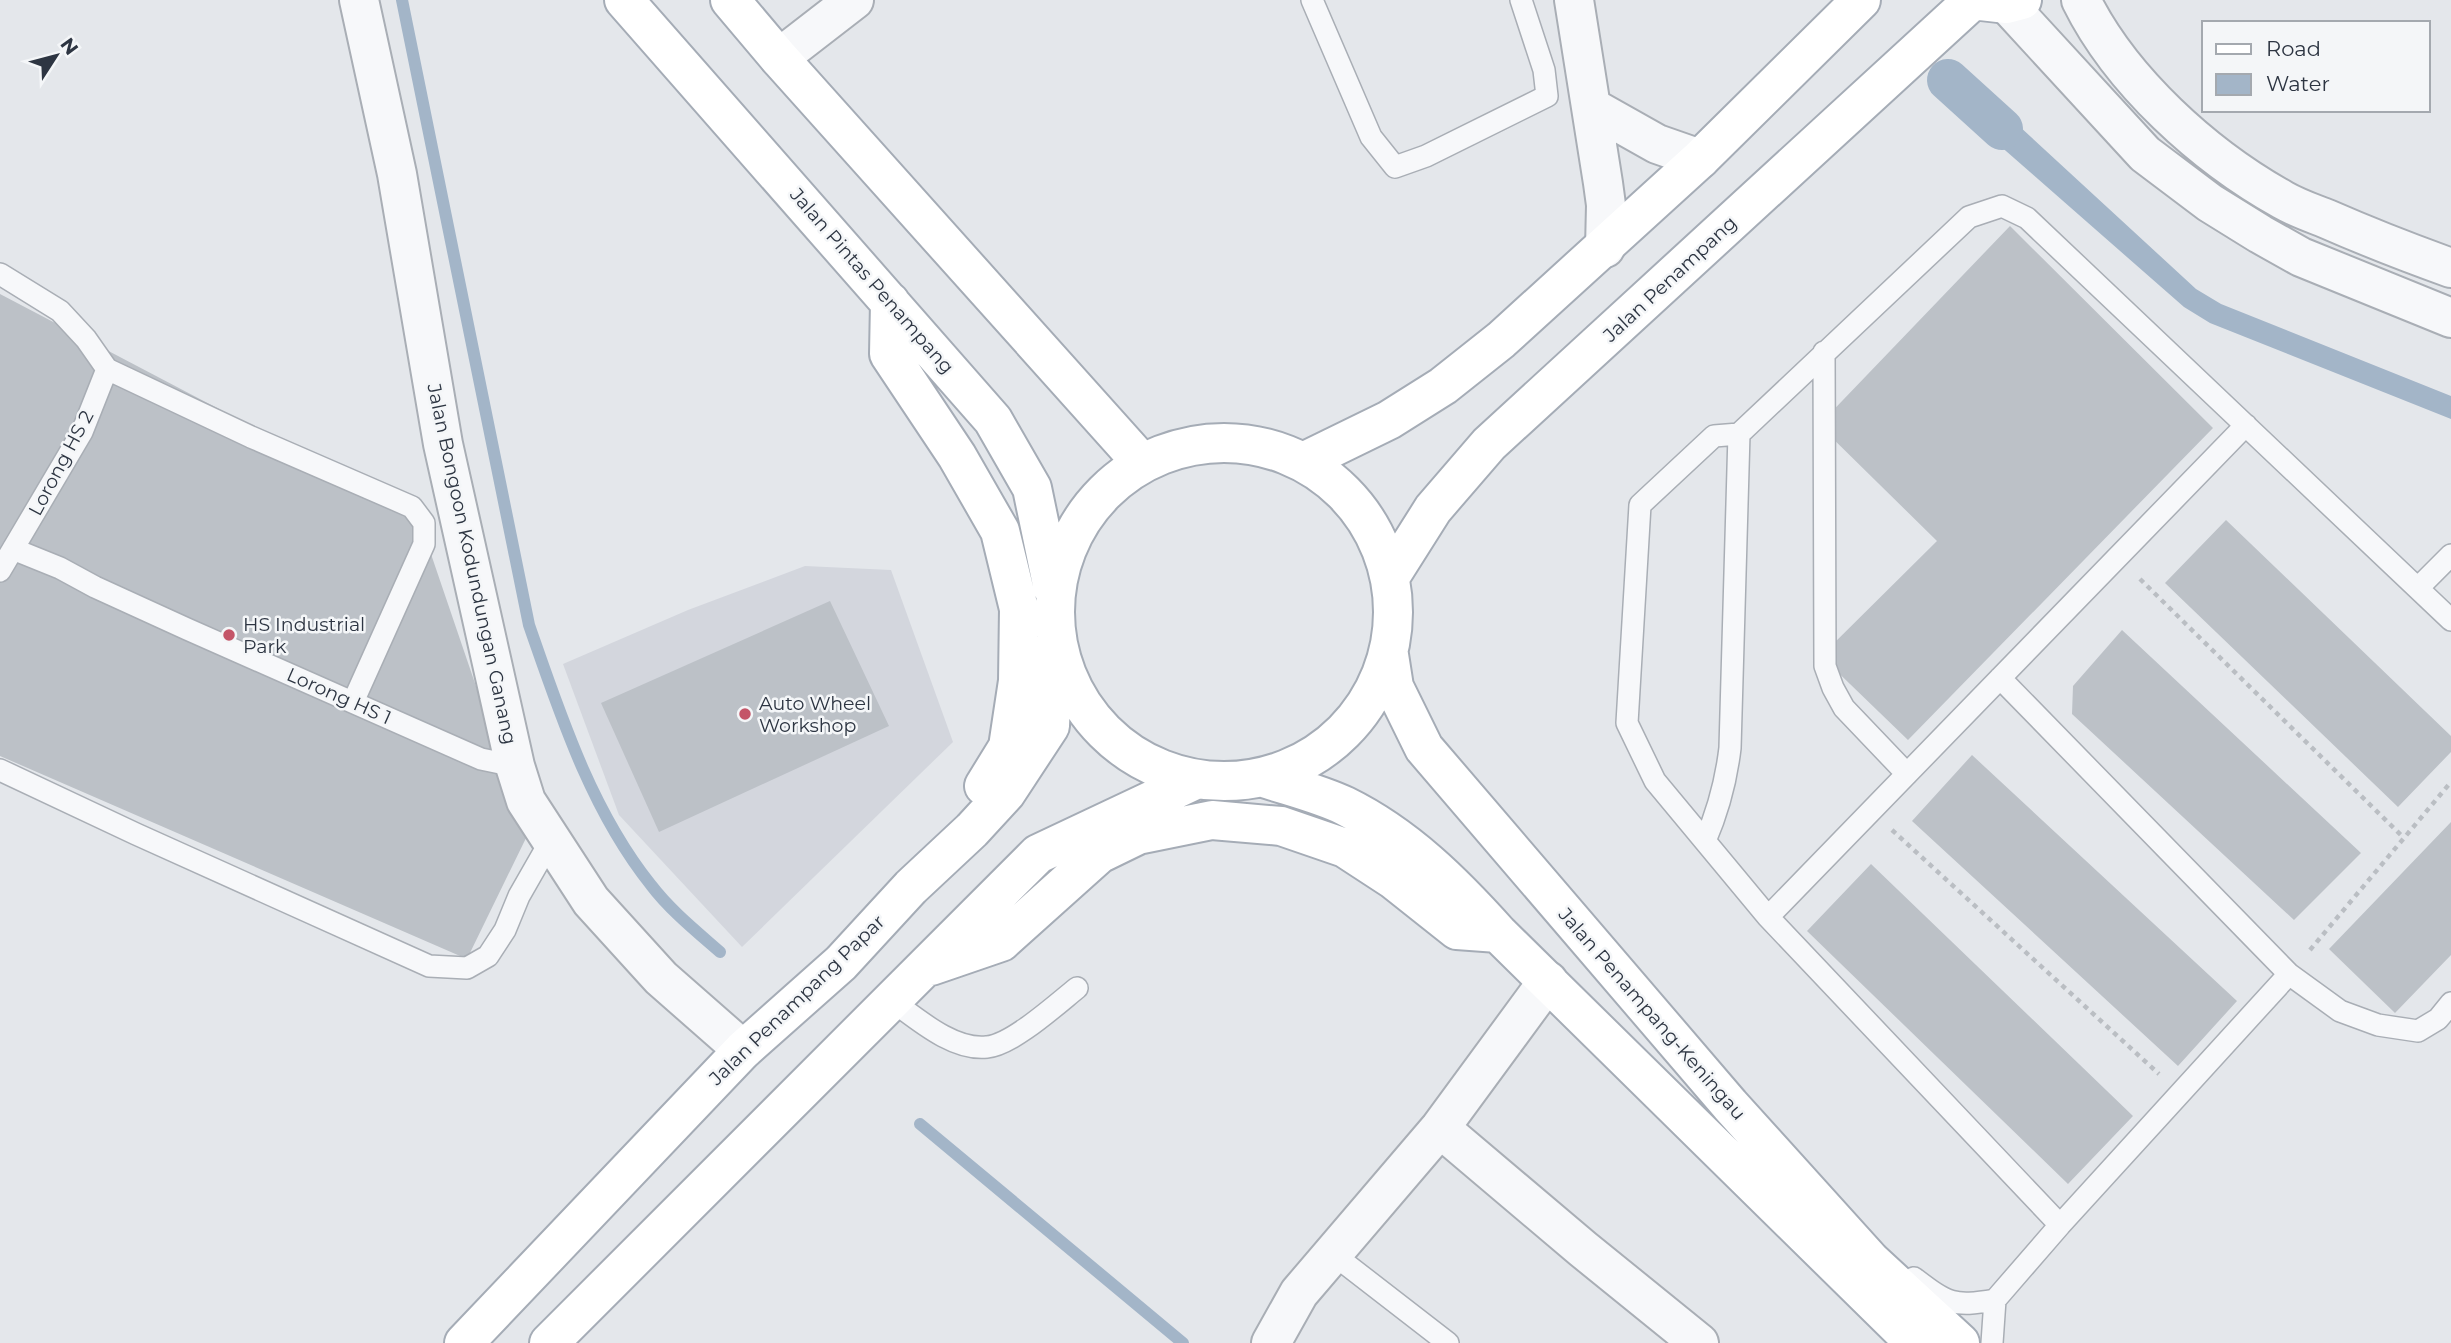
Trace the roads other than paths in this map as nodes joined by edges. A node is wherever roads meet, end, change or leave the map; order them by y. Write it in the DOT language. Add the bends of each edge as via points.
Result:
graph roads {
  1 [pos="359,0"];
  2 [pos="624,0"];
  3 [pos="730,0"];
  4 [pos="854,0"];
  5 [pos="1312,0"];
  6 [pos="1521,0"];
  7 [pos="1574,0"];
  8 [pos="1861,0"];
  9 [pos="2081,0"];
  10 [pos="1994,1"];
  11 [pos="779,58"];
  12 [pos="1547,96"];
  13 [pos="1591,98"];
  14 [pos="1700,159"];
  15 [pos="1605,248"];
  16 [pos="2451,268"];
  17 [pos="0,274"];
  18 [pos="890,302"];
  19 [pos="2451,318"];
  20 [pos="1824,352"];
  21 [pos="107,369"];
  22 [pos="2246,425"];
  23 [pos="1739,434"];
  24 [pos="1303,462"];
  25 [pos="1142,463"];
  26 [pos="13,549"];
  27 [pos="2451,555"];
  28 [pos="0,571"];
  29 [pos="1390,577"];
  30 [pos="2418,588"];
  31 [pos="1055,610"];
  32 [pos="2451,620"];
  33 [pos="1388,655"];
  34 [pos="2000,678"];
  35 [pos="353,702"];
  36 [pos="515,766"];
  37 [pos="0,770"];
  38 [pos="1907,774"];
  39 [pos="1264,778"];
  40 [pos="1195,780"];
  41 [pos="551,840"];
  42 [pos="1705,841"];
  43 [pos="911,887"];
  44 [pos="1768,917"];
  45 [pos="1498,933"];
  46 [pos="923,970"];
  47 [pos="2289,974"];
  48 [pos="1548,981"];
  49 [pos="1077,988"];
  50 [pos="891,1000"];
  51 [pos="2451,1003"];
  52 [pos="743,1050"];
  53 [pos="1440,1128"];
  54 [pos="2060,1225"];
  55 [pos="1852,1240"];
  56 [pos="1333,1254"];
  57 [pos="1995,1300"];
  58 [pos="464,1343"];
  59 [pos="549,1343"];
  60 [pos="1271,1343"];
  61 [pos="1448,1343"];
  62 [pos="1699,1343"];
  63 [pos="1915,1343"];
  64 [pos="1959,1343"];
  65 [pos="1992,1343"];
  1 -- 36 [label="street, Jalan Bongoon Kodundungan Ganang" via="397,174 443,444"];
  2 -- 18 [label="main road, Jalan Pintas Penampang"];
  3 -- 11 [label="main road"];
  4 -- 11 [label="street"];
  5 -- 12 [label="lane" via="1371,137 1395,167"];
  6 -- 12 [label="lane" via="1544,70"];
  7 -- 13 [label="street"];
  8 -- 14 [label="main road"];
  9 -- 16 [label="street" via="2137,84 2221,161 2284,201 2389,247"];
  10 -- 19 [label="street" via="2145,154 2210,202 2301,257"];
  10 -- 29 [label="main road, Jalan Penampang" via="1489,444 1433,509"];
  11 -- 25 [label="main road"];
  12 -- 13 [label="lane"];
  13 -- 14 [label="street" via="1657,144"];
  13 -- 15 [label="street" via="1606,205"];
  14 -- 15 [label="main road"];
  15 -- 24 [label="main road" via="1443,386 1389,421"];
  17 -- 21 [label="lane" via="60,311"];
  18 -- 31 [label="main road, Jalan Pintas Penampang" via="993,420 1032,488"];
  18 -- 43 [label="main road" via="889,354 1000,531 1019,609 1018,681 1008,747"];
  20 -- 22 [label="lane" via="1969,217 2002,206 2027,218"];
  20 -- 23 [label="lane"];
  20 -- 38 [label="lane" via="1825,666 1844,708"];
  21 -- 26 [label="lane, Lorong HS 2" via="82,432"];
  21 -- 35 [label="lane" via="412,507 424,523 424,544"];
  22 -- 30 [label="lane"];
  22 -- 34 [label="lane"];
  23 -- 42 [label="lane" via="1730,748 1727,779"];
  23 -- 42 [label="lane" via="1714,436 1640,505 1627,723 1656,781"];
  24 -- 25 [label="main road" via="1250,444 1195,444"];
  24 -- 29 [label="main road" via="1343,492 1373,531"];
  25 -- 31 [label="main road" via="1098,498 1068,544"];
  26 -- 28 [label="lane, Lorong HS 2"];
  26 -- 35 [label="lane, Lorong HS 1"];
  27 -- 30 [label="lane"];
  29 -- 33 [label="main road" via="1393,616"];
  30 -- 32 [label="lane"];
  31 -- 40 [label="main road" via="1067,677 1098,725 1142,761"];
  31 -- 43 [label="main road, Jalan Penampang Papar" via="1049,726 1006,793"];
  33 -- 39 [label="main road" via="1371,697 1343,734 1306,761"];
  33 -- 55 [label="main road, Jalan Penampang-Keningau" via="1394,687 1424,748"];
  34 -- 38 [label="lane"];
  34 -- 47 [label="lane"];
  35 -- 36 [label="lane, Lorong HS 1" via="481,758"];
  36 -- 41 [label="street, Jalan Bongoon Kodundungan Ganang" via="526,801"];
  37 -- 41 [label="lane" via="429,966 467,968 488,956"];
  38 -- 44 [label="lane"];
  39 -- 40 [label="main road"];
  39 -- 45 [label="main road, Jalan Penampang-Keningau" via="1344,806 1393,833 1459,890"];
  40 -- 46 [label="main road" via="1038,854"];
  41 -- 52 [label="street, Jalan Bongoon Kodundungan Ganang" via="591,901 661,978"];
  42 -- 44 [label="lane"];
  43 -- 52 [label="main road, Jalan Penampang Papar" via="841,962"];
  44 -- 54 [label="lane"];
  45 -- 46 [label="main road" via="1457,930 1345,848 1281,826 1212,820 1138,835 1099,854 1001,942"];
  45 -- 48 [label="main road, Jalan Penampang-Keningau"];
  46 -- 50 [label="main road"];
  47 -- 51 [label="lane" via="2340,1011 2378,1026 2418,1031 2438,1019"];
  47 -- 54 [label="lane"];
  48 -- 53 [label="street"];
  48 -- 63 [label="main road, Jalan Penampang-Keningau"];
  49 -- 50 [label="lane" via="1019,1033 988,1048 964,1045 931,1030"];
  50 -- 59 [label="main road"];
  52 -- 58 [label="main road, Jalan Penampang Papar"];
  53 -- 56 [label="street"];
  53 -- 62 [label="street"];
  54 -- 57 [label="lane"];
  55 -- 57 [label="lane" via="1962,1306"];
  55 -- 64 [label="main road, Jalan Penampang-Keningau"];
  56 -- 60 [label="street" via="1299,1293"];
  56 -- 61 [label="lane"];
  57 -- 65 [label="lane"];
}
